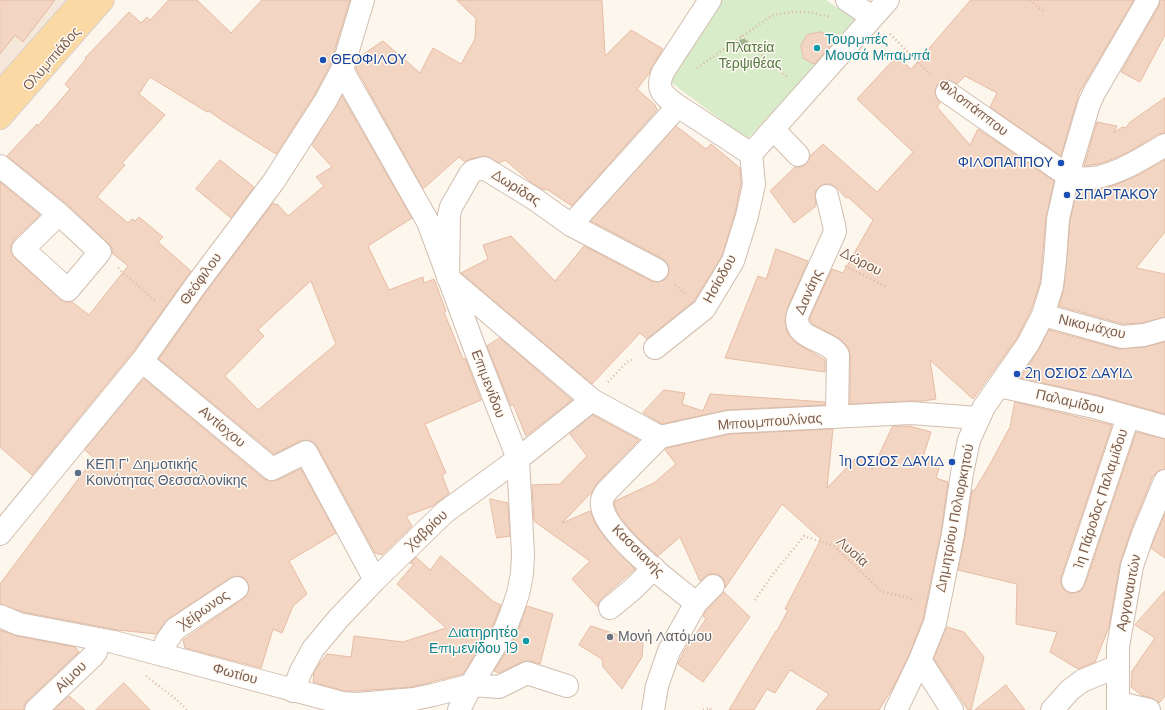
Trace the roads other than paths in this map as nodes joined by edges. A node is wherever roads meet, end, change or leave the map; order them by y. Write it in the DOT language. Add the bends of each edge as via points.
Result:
graph roads {
  1 [pos="82,0"];
  2 [pos="104,0"];
  3 [pos="363,0"];
  4 [pos="710,0"];
  5 [pos="888,0"];
  6 [pos="1148,0"];
  7 [pos="866,14"];
  8 [pos="342,70"];
  9 [pos="947,92"];
  10 [pos="0,93"];
  11 [pos="678,106"];
  12 [pos="0,118"];
  13 [pos="773,129"];
  14 [pos="1165,146"];
  15 [pos="751,154"];
  16 [pos="798,155"];
  17 [pos="0,166"];
  18 [pos="1068,175"];
  19 [pos="827,196"];
  20 [pos="59,214"];
  21 [pos="571,225"];
  22 [pos="658,270"];
  23 [pos="448,278"];
  24 [pos="1043,315"];
  25 [pos="1165,329"];
  26 [pos="655,348"];
  27 [pos="142,361"];
  28 [pos="999,386"];
  29 [pos="592,400"];
  30 [pos="1128,416"];
  31 [pos="837,418"];
  32 [pos="978,418"];
  33 [pos="1165,427"];
  34 [pos="660,437"];
  35 [pos="518,459"];
  36 [pos="1165,481"];
  37 [pos="0,534"];
  38 [pos="654,568"];
  39 [pos="375,580"];
  40 [pos="1073,581"];
  41 [pos="713,586"];
  42 [pos="237,588"];
  43 [pos="696,603"];
  44 [pos="610,608"];
  45 [pos="0,616"];
  46 [pos="99,639"];
  47 [pos="162,655"];
  48 [pos="920,660"];
  49 [pos="1118,666"];
  50 [pos="472,685"];
  51 [pos="567,686"];
  52 [pos="293,691"];
  53 [pos="337,702"];
  54 [pos="1118,707"];
  55 [pos="36,710"];
  56 [pos="314,710"];
  57 [pos="459,710"];
  58 [pos="653,710"];
  59 [pos="896,710"];
  60 [pos="952,710"];
  61 [pos="1052,710"];
  62 [pos="1150,710"];
  1 -- 10 [label="main road, Ολυμπιάδος"];
  2 -- 12 [label="main road, Ολυμπιάδος"];
  3 -- 8 [label="street, Θεόφιλου"];
  4 -- 11 [label="street" via="660,79 662,93"];
  5 -- 7 [label="street"];
  6 -- 18 [label="street, Δημητρίου Πολιορκητού" via="1089,104"];
  7 -- 13 [label="street"];
  8 -- 23 [label="street, Επιμενίδου" via="428,222"];
  8 -- 27 [label="street, Θεόφιλου" via="326,100 274,181"];
  9 -- 18 [label="street, Φιλοπάππου"];
  11 -- 15 [label="street"];
  11 -- 21 [label="street"];
  13 -- 15 [label="street"];
  13 -- 16 [label="street"];
  14 -- 18 [label="street" via="1100,176 1081,178"];
  15 -- 26 [label="street, Ησίοδου" via="754,184 733,261 704,309"];
  17 -- 20 [label="street"];
  18 -- 24 [label="street, Δημητρίου Πολιορκητού" via="1058,219 1052,286"];
  19 -- 31 [label="street, Δανάης" via="835,228 834,235 796,320 800,330 835,350 838,355"];
  20 -- 20 [label="street" via="100,252 68,290 23,249"];
  21 -- 22 [label="street, Δωρίδας"];
  21 -- 23 [label="street, Δωρίδας" via="490,170 484,168 473,171 448,215"];
  23 -- 29 [label="street"];
  23 -- 35 [label="street, Επιμενίδου"];
  24 -- 25 [label="street, Νικομάχου" via="1122,337 1144,335"];
  24 -- 28 [label="street, Δημητρίου Πολιορκητού" via="1028,344"];
  27 -- 37 [label="street, Θεόφιλου"];
  27 -- 39 [label="street, Αντίοχου" via="272,468 306,452"];
  28 -- 30 [label="street, Παλαμίδου"];
  28 -- 32 [label="street, Δημητρίου Πολιορκητού"];
  29 -- 34 [label="street"];
  29 -- 35 [label="street, Χαβρίου"];
  30 -- 33 [label="street, Παλαμίδου"];
  30 -- 40 [label="street, 1η Πάροδος Παλαμίδου"];
  31 -- 32 [label="street, Μπουμπουλίνας" via="911,412"];
  31 -- 34 [label="street, Μπουμπουλίνας" via="728,422"];
  32 -- 48 [label="street, Δημητρίου Πολιορκητού" via="964,461 938,611"];
  34 -- 38 [label="street, Κασσιανής" via="606,492 601,505 606,518 620,536"];
  35 -- 39 [label="street, Χαβρίου" via="445,512"];
  35 -- 50 [label="street, Επιμενίδου" via="522,554 518,594 505,629"];
  36 -- 49 [label="street, Αργοναυτών" via="1132,566 1118,647"];
  38 -- 43 [label="street, Κασσιανής"];
  38 -- 44 [label="street"];
  39 -- 52 [label="street, Χαβρίου" via="338,618 313,649"];
  41 -- 43 [label="street"];
  42 -- 47 [label="street, Χείρωνος" via="175,630 166,642"];
  43 -- 58 [label="street" via="664,662"];
  45 -- 46 [label="street, Φωτίου" via="25,625"];
  46 -- 47 [label="street, Φωτίου"];
  46 -- 55 [label="street, Αίμου" via="93,656"];
  47 -- 52 [label="street, Φωτίου"];
  48 -- 59 [label="street, Δημητρίου Πολιορκητού"];
  48 -- 60 [label="street"];
  49 -- 54 [label="street, Αργοναυτών"];
  49 -- 61 [label="street" via="1082,681"];
  50 -- 51 [label="street" via="499,688 527,673"];
  50 -- 53 [label="street, Φωτίου" via="414,699 358,704"];
  50 -- 57 [label="street, Επιμενίδου"];
  52 -- 53 [label="street, Φωτίου"];
  53 -- 56 [label="street" via="332,707"];
  54 -- 62 [label="street"];
}
